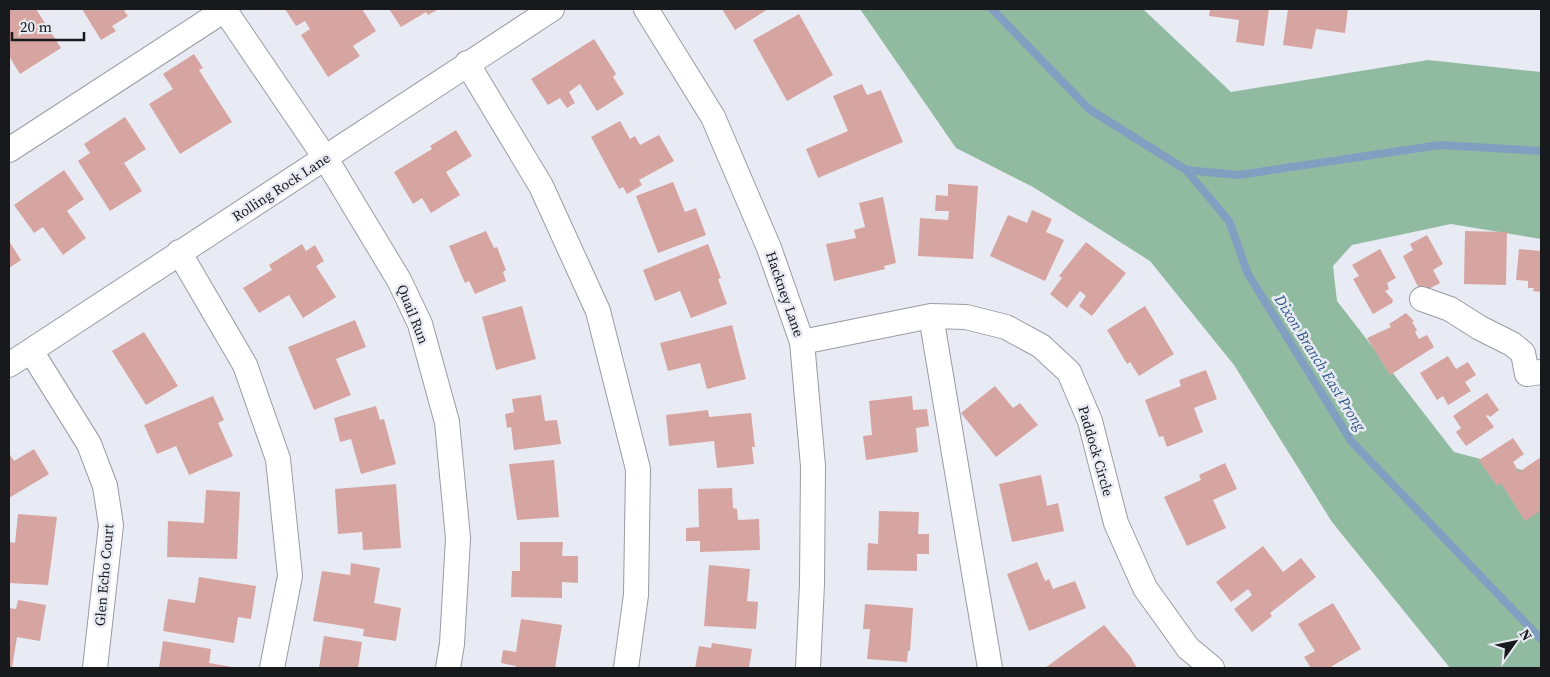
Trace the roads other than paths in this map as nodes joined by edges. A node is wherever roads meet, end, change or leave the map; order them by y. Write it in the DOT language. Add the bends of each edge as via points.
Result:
graph roads {
  1 [pos="225,9"];
  2 [pos="552,9"];
  3 [pos="646,9"];
  4 [pos="467,63"];
  5 [pos="9,150"];
  6 [pos="326,159"];
  7 [pos="179,252"];
  8 [pos="1422,299"];
  9 [pos="931,316"];
  10 [pos="802,342"];
  11 [pos="31,351"];
  12 [pos="9,365"];
  13 [pos="1534,373"];
  14 [pos="95,668"];
  15 [pos="272,668"];
  16 [pos="448,668"];
  17 [pos="626,668"];
  18 [pos="808,668"];
  19 [pos="990,668"];
  20 [pos="1212,668"];
  1 -- 5 [label="street"];
  1 -- 6 [label="street, Quail Run"];
  2 -- 4 [label="street, Rolling Rock Lane"];
  3 -- 10 [label="street, Hackney Lane" via="713,117 769,248"];
  4 -- 6 [label="street, Rolling Rock Lane"];
  4 -- 17 [label="street" via="541,186 598,311 638,469 636,595"];
  6 -- 7 [label="street, Rolling Rock Lane"];
  6 -- 16 [label="street, Quail Run" via="399,280 420,324 447,422 458,538"];
  7 -- 11 [label="street, Rolling Rock Lane"];
  7 -- 15 [label="street" via="245,365 278,459 290,576"];
  8 -- 13 [label="street" via="1450,309 1512,344 1523,353"];
  9 -- 10 [label="street, Paddock Circle"];
  9 -- 19 [label="street"];
  9 -- 20 [label="street, Paddock Circle" via="966,317 1006,327 1041,346 1069,372 1090,421 1116,523 1145,588 1188,648"];
  10 -- 18 [label="street, Hackney Lane" via="813,466"];
  11 -- 12 [label="street, Rolling Rock Lane"];
  11 -- 14 [label="street, Glen Echo Court" via="89,444 105,486 111,525"];
}
